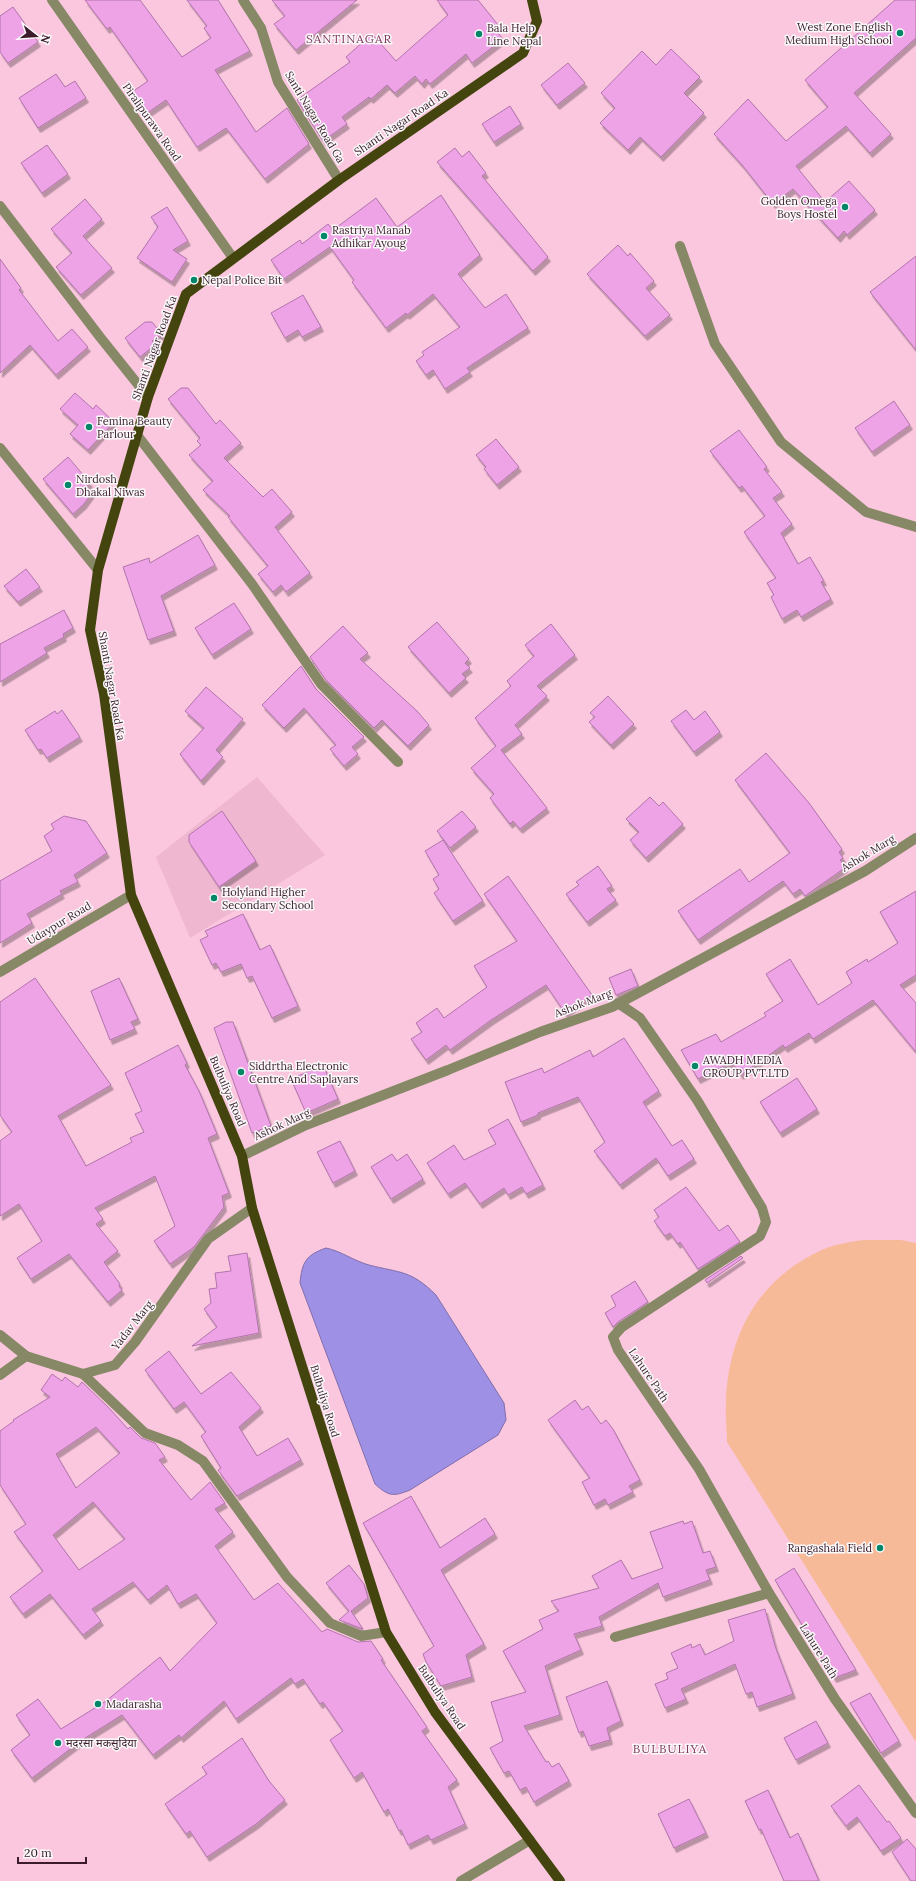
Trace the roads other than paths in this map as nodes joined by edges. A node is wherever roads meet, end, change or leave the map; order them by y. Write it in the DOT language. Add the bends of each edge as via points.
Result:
graph roads {
  1 [pos="52,0"];
  2 [pos="243,0"];
  3 [pos="532,0"];
  4 [pos="339,180"];
  5 [pos="0,206"];
  6 [pos="680,246"];
  7 [pos="233,258"];
  8 [pos="148,397"];
  9 [pos="137,435"];
  10 [pos="0,448"];
  11 [pos="916,527"];
  12 [pos="98,570"];
  13 [pos="398,762"];
  14 [pos="916,838"];
  15 [pos="131,895"];
  16 [pos="0,972"];
  17 [pos="618,1003"];
  18 [pos="242,1156"];
  19 [pos="252,1208"];
  20 [pos="0,1335"];
  21 [pos="26,1356"];
  22 [pos="83,1374"];
  23 [pos="0,1375"];
  24 [pos="769,1592"];
  25 [pos="386,1632"];
  26 [pos="615,1637"];
  27 [pos="916,1813"];
  28 [pos="530,1840"];
  29 [pos="462,1881"];
  30 [pos="560,1881"];
  1 -- 7 [label="street, Piralipurawa Road"];
  2 -- 4 [label="street, Santi Nagar Road Ga" via="261,28 278,82"];
  3 -- 4 [label="main road, Shanti Nagar Road Ka" via="537,21 524,53"];
  4 -- 7 [label="main road, Shanti Nagar Road Ka"];
  5 -- 8 [label="street"];
  6 -- 11 [label="street" via="715,344 781,442 866,512"];
  7 -- 8 [label="main road, Shanti Nagar Road Ka" via="186,294"];
  8 -- 9 [label="main road, Shanti Nagar Road Ka"];
  9 -- 12 [label="main road, Shanti Nagar Road Ka"];
  9 -- 13 [label="street" via="252,584 321,684"];
  10 -- 12 [label="street"];
  12 -- 15 [label="main road, Shanti Nagar Road Ka" via="90,630 104,694"];
  14 -- 17 [label="street, Ashok Marg" via="865,871"];
  15 -- 16 [label="street, Udaypur Road"];
  15 -- 18 [label="main road, Bulbuliya Road"];
  17 -- 18 [label="street, Ashok Marg" via="306,1125"];
  17 -- 24 [label="street, Lahure Path" via="640,1018 697,1100 762,1208 766,1222 760,1236 622,1327 613,1337 618,1350 699,1469"];
  18 -- 19 [label="main road, Bulbuliya Road"];
  19 -- 22 [label="street, Yadav Marg" via="208,1239 135,1342 115,1365"];
  19 -- 25 [label="main road, Bulbuliya Road"];
  20 -- 21 [label="street"];
  21 -- 22 [label="street"];
  21 -- 23 [label="street"];
  22 -- 25 [label="street" via="145,1433 178,1445 203,1461 286,1577 330,1623 361,1636"];
  24 -- 26 [label="street"];
  24 -- 27 [label="street, Lahure Path" via="835,1699"];
  25 -- 28 [label="main road, Bulbuliya Road" via="435,1712"];
  28 -- 29 [label="street"];
  28 -- 30 [label="main road, Bulbuliya Road"];
}
